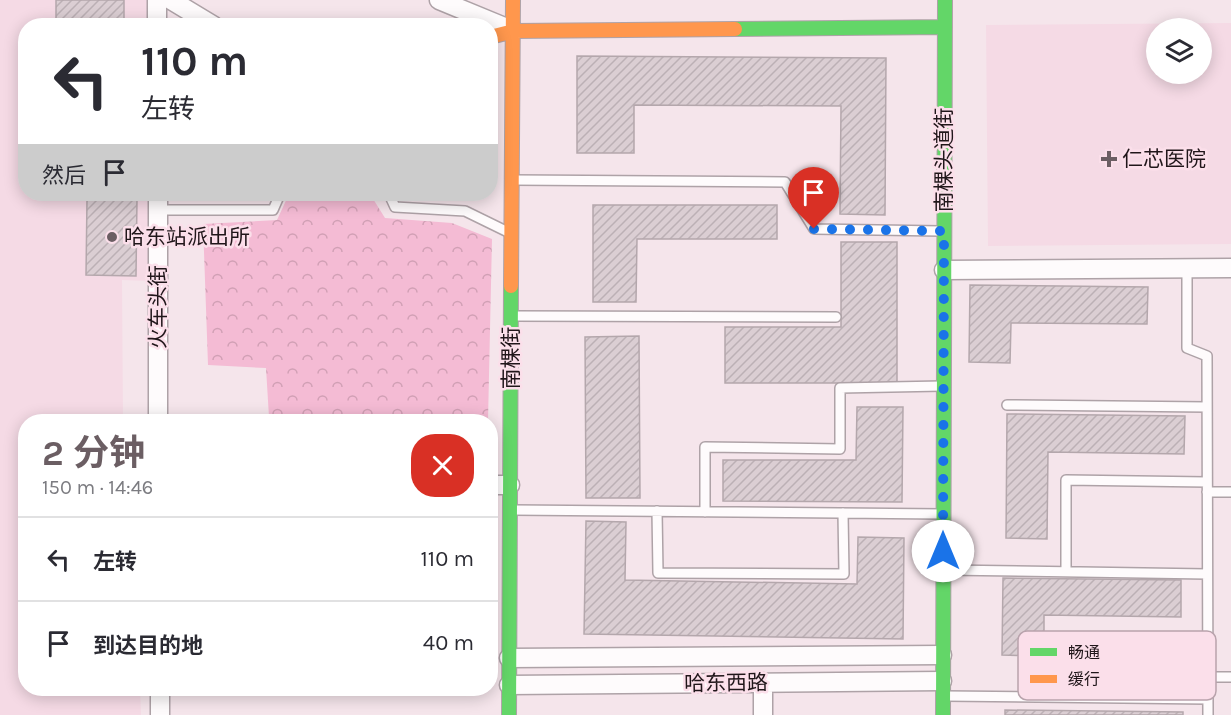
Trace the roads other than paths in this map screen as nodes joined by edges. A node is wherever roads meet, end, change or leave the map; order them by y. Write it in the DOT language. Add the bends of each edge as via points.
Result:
graph roads {
  1 [pos="157,0"];
  2 [pos="171,0"];
  3 [pos="439,0"];
  4 [pos="513,0"];
  5 [pos="945,0"];
  6 [pos="157,18"];
  7 [pos="201,18"];
  8 [pos="483,18"];
  9 [pos="498,24"];
  10 [pos="945,27"];
  11 [pos="514,31"];
  12 [pos="498,35"];
  13 [pos="513,180"];
  14 [pos="277,201"];
  15 [pos="392,201"];
  16 [pos="158,202"];
  17 [pos="944,231"];
  18 [pos="512,235"];
  19 [pos="1186,268"];
  20 [pos="1231,268"];
  21 [pos="944,270"];
  22 [pos="512,316"];
  23 [pos="836,317"];
  24 [pos="943,386"];
  25 [pos="1007,405"];
  26 [pos="1207,407"];
  27 [pos="159,414"];
  28 [pos="1207,482"];
  29 [pos="498,485"];
  30 [pos="510,485"];
  31 [pos="1207,492"];
  32 [pos="1231,492"];
  33 [pos="510,510"];
  34 [pos="657,512"];
  35 [pos="705,512"];
  36 [pos="843,513"];
  37 [pos="943,514"];
  38 [pos="943,570"];
  39 [pos="1066,572"];
  40 [pos="1207,574"];
  41 [pos="1208,631"];
  42 [pos="942,655"];
  43 [pos="509,658"];
  44 [pos="763,682"];
  45 [pos="509,685"];
  46 [pos="942,688"];
  47 [pos="1018,691"];
  48 [pos="160,696"];
  49 [pos="160,715"];
  50 [pos="509,715"];
  51 [pos="763,715"];
  52 [pos="943,715"];
  1 -- 6 [label="street"];
  2 -- 7 [label="street"];
  3 -- 8 [label="street"];
  4 -- 11 [label="street, 南棵街"];
  5 -- 10 [label="street, 南棵头道街"];
  9 -- 11 [label="street"];
  10 -- 11 [label="street"];
  10 -- 17 [label="street, 南棵头道街"];
  11 -- 12 [label="street"];
  11 -- 13 [label="street, 南棵街"];
  13 -- 17 [label="lane" via="785,182 814,229"];
  13 -- 18 [label="street, 南棵街"];
  14 -- 16 [label="lane" via="273,210"];
  15 -- 18 [label="lane" via="395,207 465,211"];
  16 -- 27 [label="street, 火车头街"];
  17 -- 21 [label="street, 南棵头道街"];
  18 -- 22 [label="street, 南棵街"];
  19 -- 20 [label="street"];
  19 -- 21 [label="street"];
  19 -- 26 [label="lane" via="1187,348 1207,356"];
  21 -- 24 [label="street, 南棵头道街"];
  22 -- 23 [label="lane"];
  22 -- 30 [label="street, 南棵街"];
  24 -- 35 [label="lane" via="840,387 840,449 705,447"];
  24 -- 37 [label="street, 南棵头道街"];
  25 -- 26 [label="lane"];
  26 -- 28 [label="lane"];
  28 -- 31 [label="lane"];
  28 -- 39 [label="lane" via="1066,480"];
  29 -- 30 [label="street"];
  30 -- 33 [label="street, 南棵街"];
  31 -- 32 [label="lane"];
  31 -- 40 [label="lane"];
  33 -- 34 [label="lane"];
  33 -- 43 [label="street, 南棵街"];
  34 -- 35 [label="lane"];
  34 -- 36 [label="lane" via="658,573 844,574"];
  35 -- 36 [label="lane"];
  36 -- 37 [label="lane"];
  37 -- 38 [label="street, 南棵头道街"];
  38 -- 39 [label="lane"];
  38 -- 42 [label="street, 南棵头道街"];
  39 -- 40 [label="lane"];
  40 -- 41 [label="lane"];
  42 -- 43 [label="street, 哈东西路"];
  42 -- 46 [label="street, 南棵头道街"];
  43 -- 45 [label="street, 南棵街"];
  44 -- 45 [label="street, 哈东西路"];
  44 -- 46 [label="street, 哈东西路"];
  44 -- 51 [label="street"];
  45 -- 50 [label="street, 南棵街"];
  46 -- 47 [label="lane"];
  46 -- 52 [label="street, 南棵头道街"];
  48 -- 49 [label="street"];
}
